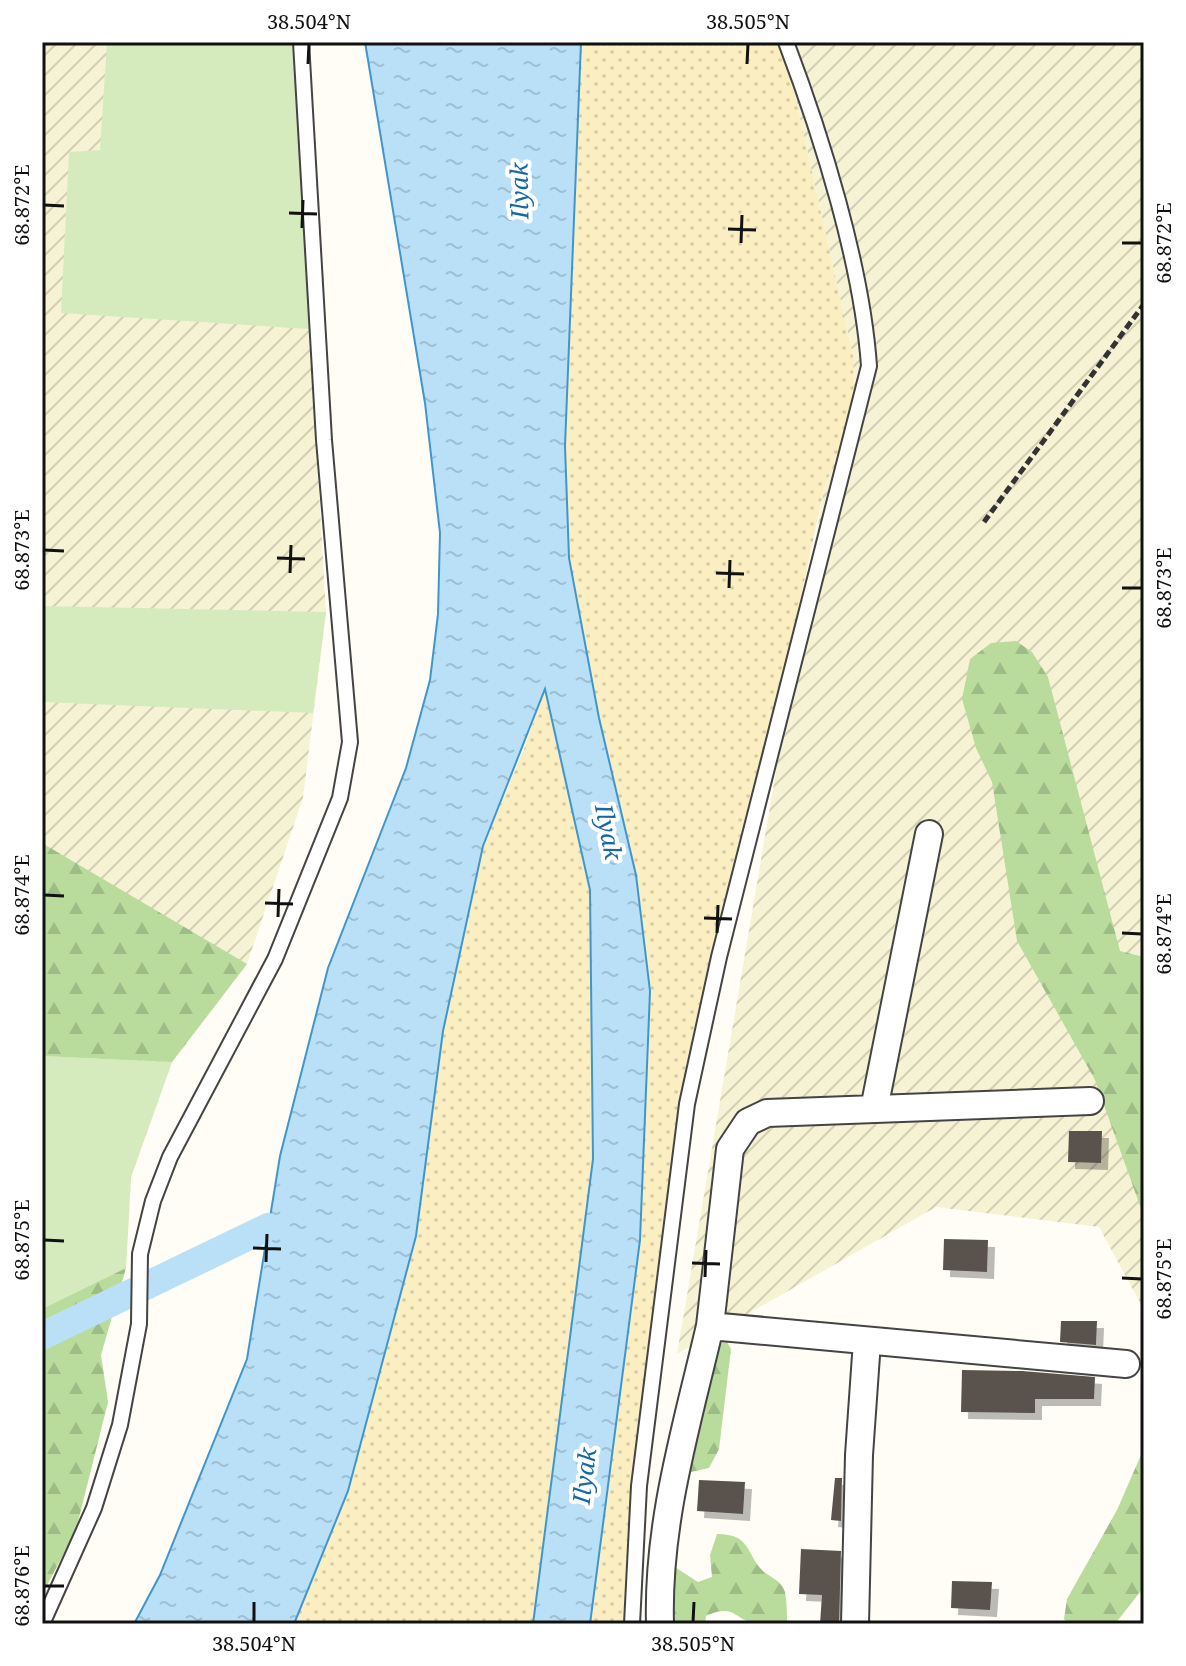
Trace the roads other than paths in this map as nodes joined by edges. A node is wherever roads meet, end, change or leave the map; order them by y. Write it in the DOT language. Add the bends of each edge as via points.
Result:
graph roads {
  1 [pos="301,42"];
  2 [pos="786,42"];
  3 [pos="929,834"];
  4 [pos="1090,1101"];
  5 [pos="874,1109"];
  6 [pos="710,1326"];
  7 [pos="867,1341"];
  8 [pos="1126,1364"];
  9 [pos="42,1624"];
  10 [pos="632,1624"];
  11 [pos="660,1624"];
  12 [pos="855,1624"];
  1 -- 9 [label="lane" via="324,440 350,742 340,798 322,850 275,959 170,1157 153,1201 140,1254 139,1324 120,1425 94,1508"];
  2 -- 10 [label="lane" via="832,182 866,319 869,366 687,1104 639,1486"];
  3 -- 5 [label="street"];
  4 -- 5 [label="street"];
  5 -- 6 [label="street" via="767,1113 748,1122 730,1149"];
  6 -- 7 [label="street"];
  6 -- 11 [label="street" via="664,1525"];
  7 -- 8 [label="street"];
  7 -- 12 [label="street"];
}
